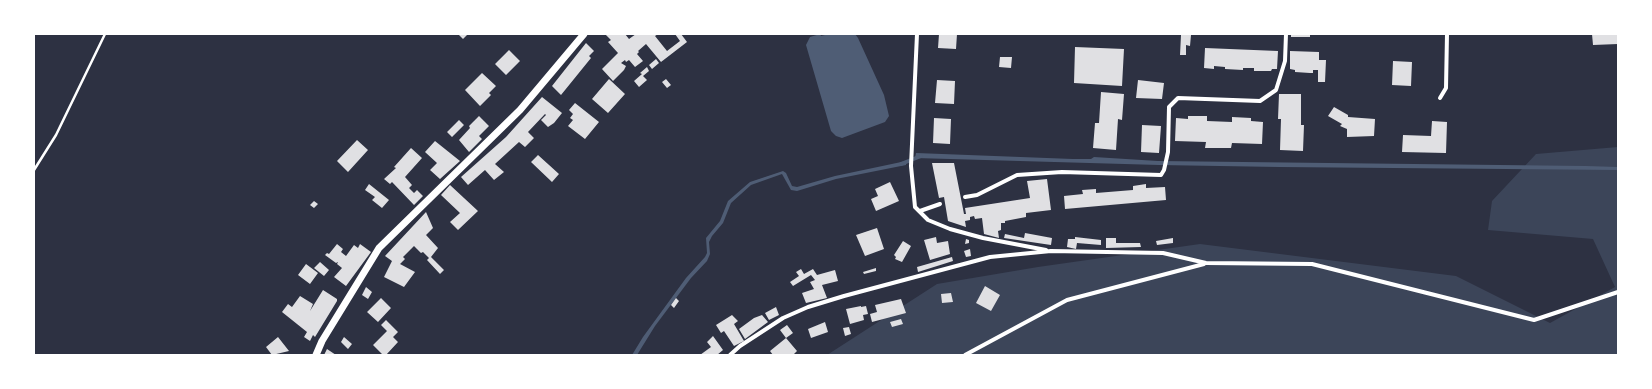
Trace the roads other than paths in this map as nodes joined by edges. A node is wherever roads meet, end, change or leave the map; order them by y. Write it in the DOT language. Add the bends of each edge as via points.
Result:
graph roads {
  1 [pos="584,34"];
  2 [pos="918,34"];
  3 [pos="1286,34"];
  4 [pos="1447,34"];
  5 [pos="1440,98"];
  6 [pos="965,198"];
  7 [pos="940,204"];
  8 [pos="920,212"];
  9 [pos="1051,251"];
  10 [pos="1206,263"];
  11 [pos="1618,292"];
  12 [pos="316,355"];
  13 [pos="730,355"];
  14 [pos="965,355"];
  1 -- 12 [label="street" via="520,110 379,248"];
  2 -- 8 [label="street" via="911,166 915,207"];
  3 -- 6 [label="street" via="1285,61 1276,90 1260,102 1178,98 1169,107 1168,152 1161,174 1062,172 1017,175 977,196"];
  4 -- 5 [label="street" via="1446,88"];
  7 -- 8 [label="street"];
  8 -- 9 [label="street" via="928,220 950,229"];
  9 -- 10 [label="street" via="1163,254"];
  9 -- 13 [label="street" via="990,256 808,307 783,318"];
  10 -- 11 [label="street" via="1312,264 1534,320"];
  10 -- 14 [label="street" via="1067,300"];
}
